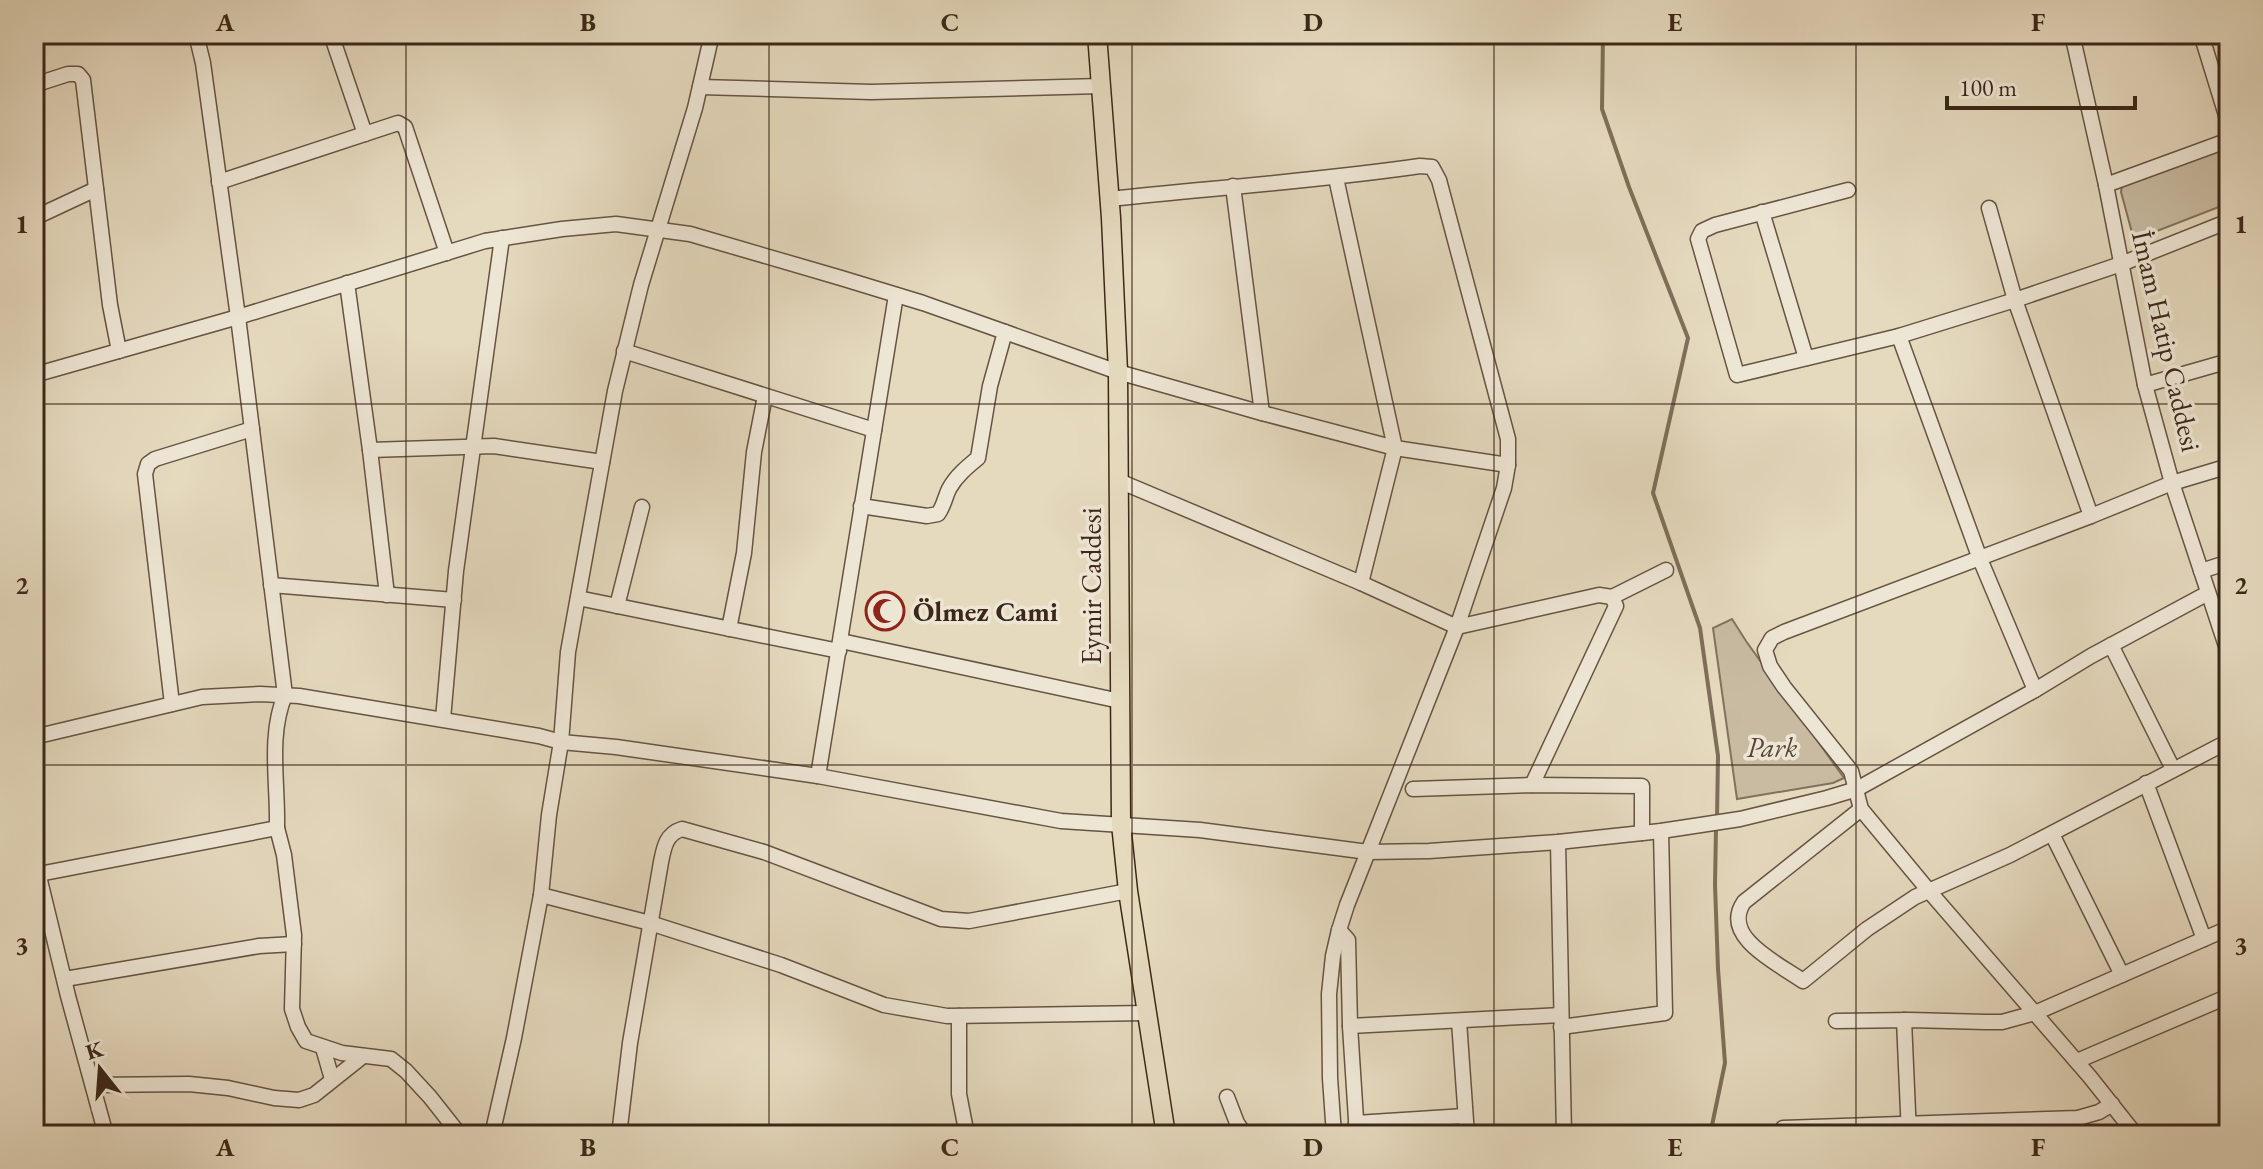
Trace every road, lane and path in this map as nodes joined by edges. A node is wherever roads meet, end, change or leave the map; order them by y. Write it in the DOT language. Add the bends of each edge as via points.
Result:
graph roads {
  1 [pos="196,34"];
  2 [pos="331,34"];
  3 [pos="712,34"];
  4 [pos="1097,34"];
  5 [pos="2072,34"];
  6 [pos="2201,34"];
  7 [pos="34,85"];
  8 [pos="1101,86"];
  9 [pos="700,87"];
  10 [pos="2229,125"];
  11 [pos="365,134"];
  12 [pos="2229,140"];
  13 [pos="1336,178"];
  14 [pos="219,182"];
  15 [pos="2106,185"];
  16 [pos="1233,186"];
  17 [pos="96,189"];
  18 [pos="1848,190"];
  19 [pos="1110,199"];
  20 [pos="1989,208"];
  21 [pos="1762,212"];
  22 [pos="34,218"];
  23 [pos="2229,221"];
  24 [pos="658,229"];
  25 [pos="502,238"];
  26 [pos="447,253"];
  27 [pos="2121,264"];
  28 [pos="347,283"];
  29 [pos="896,295"];
  30 [pos="2015,300"];
  31 [pos="238,317"];
  32 [pos="1005,332"];
  33 [pos="1899,336"];
  34 [pos="119,351"];
  35 [pos="624,351"];
  36 [pos="1806,358"];
  37 [pos="2229,361"];
  38 [pos="1118,372"];
  39 [pos="34,375"];
  40 [pos="2145,385"];
  41 [pos="765,396"];
  42 [pos="1262,413"];
  43 [pos="252,429"];
  44 [pos="874,430"];
  45 [pos="474,447"];
  46 [pos="1395,448"];
  47 [pos="370,450"];
  48 [pos="602,462"];
  49 [pos="1508,465"];
  50 [pos="2229,466"];
  51 [pos="1119,481"];
  52 [pos="2172,483"];
  53 [pos="861,506"];
  54 [pos="642,507"];
  55 [pos="2091,516"];
  56 [pos="1980,559"];
  57 [pos="2229,562"];
  58 [pos="1666,570"];
  59 [pos="2201,571"];
  60 [pos="1361,583"];
  61 [pos="271,585"];
  62 [pos="2208,593"];
  63 [pos="387,595"];
  64 [pos="1612,597"];
  65 [pos="578,598"];
  66 [pos="454,600"];
  67 [pos="617,606"];
  68 [pos="1457,627"];
  69 [pos="729,629"];
  70 [pos="2111,645"];
  71 [pos="840,646"];
  72 [pos="2229,655"];
  73 [pos="2035,690"];
  74 [pos="285,695"];
  75 [pos="1120,701"];
  76 [pos="172,704"];
  77 [pos="443,719"];
  78 [pos="34,737"];
  79 [pos="2229,741"];
  80 [pos="561,742"];
  81 [pos="2173,769"];
  82 [pos="818,776"];
  83 [pos="2146,783"];
  84 [pos="1532,785"];
  85 [pos="1413,789"];
  86 [pos="1857,789"];
  87 [pos="1861,809"];
  88 [pos="1121,824"];
  89 [pos="277,828"];
  90 [pos="1661,831"];
  91 [pos="1642,833"];
  92 [pos="2052,834"];
  93 [pos="1558,842"];
  94 [pos="1368,852"];
  95 [pos="34,856"];
  96 [pos="36,874"];
  97 [pos="1128,891"];
  98 [pos="1929,891"];
  99 [pos="541,895"];
  100 [pos="650,923"];
  101 [pos="2229,928"];
  102 [pos="1339,930"];
  103 [pos="2204,939"];
  104 [pos="294,944"];
  105 [pos="2122,975"];
  106 [pos="65,979"];
  107 [pos="2229,996"];
  108 [pos="1147,1013"];
  109 [pos="2035,1013"];
  110 [pos="959,1016"];
  111 [pos="1904,1020"];
  112 [pos="1459,1021"];
  113 [pos="1561,1021"];
  114 [pos="1836,1021"];
  115 [pos="1350,1026"];
  116 [pos="323,1048"];
  117 [pos="363,1056"];
  118 [pos="2077,1061"];
  119 [pos="332,1079"];
  120 [pos="93,1085"];
  121 [pos="1227,1097"];
  122 [pos="2112,1104"];
  123 [pos="1465,1116"];
  124 [pos="1783,1128"];
  125 [pos="1357,1129"];
  126 [pos="1909,1129"];
  127 [pos="106,1135"];
  128 [pos="460,1135"];
  129 [pos="492,1135"];
  130 [pos="619,1135"];
  131 [pos="967,1135"];
  132 [pos="1166,1135"];
  133 [pos="1249,1135"];
  134 [pos="1334,1135"];
  135 [pos="1467,1135"];
  136 [pos="1564,1135"];
  137 [pos="2136,1135"];
  1 -- 14 [label="street"];
  2 -- 11 [label="street"];
  3 -- 9 [label="street"];
  4 -- 8 [label="main road, Eymir Caddesi"];
  5 -- 15 [label="street, İmam Hatip Caddesi"];
  6 -- 10 [label="street"];
  7 -- 17 [label="street" via="68,74 83,80"];
  8 -- 9 [label="street" via="871,92"];
  8 -- 19 [label="main road, Eymir Caddesi"];
  9 -- 24 [label="street"];
  11 -- 14 [label="street"];
  11 -- 26 [label="street" via="398,123 405,127"];
  12 -- 15 [label="street"];
  13 -- 16 [label="street"];
  13 -- 46 [label="street"];
  13 -- 49 [label="street" via="1420,166 1436,171 1508,439"];
  14 -- 31 [label="street"];
  15 -- 27 [label="street, İmam Hatip Caddesi"];
  16 -- 19 [label="street"];
  16 -- 42 [label="street"];
  17 -- 22 [label="street"];
  17 -- 34 [label="street"];
  18 -- 21 [label="street"];
  19 -- 38 [label="main road, Eymir Caddesi"];
  20 -- 30 [label="street"];
  21 -- 36 [label="street"];
  21 -- 36 [label="street" via="1715,225 1698,239 1737,375"];
  23 -- 27 [label="street"];
  24 -- 25 [label="street" via="616,224"];
  24 -- 29 [label="street"];
  24 -- 35 [label="street"];
  25 -- 26 [label="street"];
  25 -- 45 [label="street"];
  26 -- 28 [label="street"];
  27 -- 30 [label="street"];
  27 -- 40 [label="street, İmam Hatip Caddesi"];
  28 -- 31 [label="street"];
  28 -- 47 [label="street"];
  29 -- 32 [label="street"];
  29 -- 44 [label="street"];
  30 -- 33 [label="street"];
  30 -- 55 [label="street"];
  31 -- 34 [label="street"];
  31 -- 43 [label="street"];
  32 -- 38 [label="street"];
  32 -- 53 [label="street" via="978,458 963,470 938,514"];
  33 -- 36 [label="street"];
  33 -- 56 [label="street"];
  34 -- 39 [label="street"];
  35 -- 41 [label="street"];
  35 -- 48 [label="street"];
  37 -- 40 [label="street"];
  38 -- 42 [label="street"];
  38 -- 51 [label="main road, Eymir Caddesi"];
  40 -- 52 [label="street, İmam Hatip Caddesi"];
  41 -- 44 [label="street"];
  41 -- 69 [label="street"];
  42 -- 46 [label="street"];
  43 -- 61 [label="street"];
  43 -- 76 [label="street" via="155,459 145,474"];
  44 -- 53 [label="street"];
  45 -- 47 [label="street"];
  45 -- 48 [label="street"];
  45 -- 66 [label="street"];
  46 -- 49 [label="street"];
  46 -- 60 [label="street"];
  47 -- 63 [label="street"];
  48 -- 65 [label="street"];
  49 -- 68 [label="street"];
  50 -- 52 [label="street"];
  51 -- 60 [label="street"];
  51 -- 75 [label="main road, Eymir Caddesi"];
  52 -- 55 [label="street"];
  52 -- 59 [label="street, İmam Hatip Caddesi"];
  53 -- 71 [label="street"];
  54 -- 67 [label="street"];
  55 -- 56 [label="street"];
  56 -- 73 [label="street"];
  56 -- 86 [label="street" via="1784,632 1765,650 1784,687 1851,771"];
  57 -- 59 [label="street"];
  58 -- 64 [label="street"];
  59 -- 62 [label="street, İmam Hatip Caddesi"];
  60 -- 68 [label="street"];
  61 -- 63 [label="street"];
  61 -- 74 [label="street"];
  62 -- 70 [label="street"];
  62 -- 72 [label="street, İmam Hatip Caddesi"];
  63 -- 66 [label="street"];
  64 -- 68 [label="street" via="1599,595"];
  64 -- 84 [label="street" via="1616,606"];
  65 -- 67 [label="street"];
  65 -- 80 [label="street"];
  66 -- 77 [label="street"];
  67 -- 69 [label="street"];
  68 -- 94 [label="street"];
  69 -- 71 [label="street"];
  70 -- 73 [label="street"];
  70 -- 81 [label="street"];
  71 -- 75 [label="street"];
  71 -- 82 [label="street"];
  73 -- 86 [label="street"];
  74 -- 76 [label="street" via="202,697"];
  74 -- 77 [label="street"];
  74 -- 89 [label="street" via="276,737"];
  75 -- 88 [label="main road, Eymir Caddesi"];
  76 -- 78 [label="street"];
  77 -- 80 [label="street"];
  79 -- 81 [label="street"];
  80 -- 82 [label="street"];
  80 -- 99 [label="street"];
  81 -- 83 [label="street"];
  82 -- 88 [label="street" via="1061,821"];
  83 -- 92 [label="street"];
  83 -- 103 [label="street"];
  84 -- 85 [label="street"];
  84 -- 91 [label="street" via="1642,786"];
  86 -- 87 [label="street"];
  86 -- 90 [label="street" via="1740,819"];
  87 -- 98 [label="street"];
  87 -- 98 [label="street" via="1744,902 1737,922 1752,946 1803,981 1867,929"];
  88 -- 94 [label="street"];
  88 -- 97 [label="main road, Eymir Caddesi"];
  89 -- 96 [label="street"];
  89 -- 104 [label="street"];
  90 -- 91 [label="street"];
  90 -- 113 [label="street" via="1665,1013"];
  91 -- 93 [label="street"];
  92 -- 98 [label="street"];
  92 -- 105 [label="street"];
  93 -- 94 [label="street"];
  93 -- 113 [label="street"];
  94 -- 102 [label="street"];
  95 -- 96 [label="street"];
  96 -- 106 [label="street"];
  97 -- 100 [label="street" via="969,921 941,919 764,852 682,829 665,844"];
  97 -- 108 [label="main road, Eymir Caddesi"];
  98 -- 109 [label="street"];
  99 -- 100 [label="street"];
  99 -- 129 [label="street"];
  100 -- 110 [label="street" via="884,1005"];
  100 -- 130 [label="street"];
  101 -- 103 [label="street"];
  102 -- 115 [label="street" via="1348,940"];
  102 -- 134 [label="street" via="1329,994"];
  103 -- 105 [label="street"];
  104 -- 106 [label="street"];
  104 -- 116 [label="street" via="292,1009 306,1041"];
  105 -- 109 [label="street"];
  106 -- 120 [label="street"];
  107 -- 118 [label="street"];
  108 -- 110 [label="street"];
  108 -- 132 [label="main road, Eymir Caddesi"];
  109 -- 111 [label="street" via="2002,1022"];
  109 -- 118 [label="street"];
  110 -- 131 [label="street" via="959,1094"];
  111 -- 114 [label="street"];
  111 -- 126 [label="street"];
  112 -- 113 [label="street"];
  112 -- 115 [label="street"];
  112 -- 123 [label="street"];
  113 -- 136 [label="street"];
  115 -- 125 [label="street"];
  116 -- 117 [label="street"];
  116 -- 119 [label="street"];
  117 -- 119 [label="street"];
  117 -- 128 [label="street" via="391,1059 406,1071"];
  118 -- 122 [label="street"];
  119 -- 120 [label="street" via="299,1100 189,1084"];
  120 -- 127 [label="street"];
  121 -- 133 [label="street" via="1237,1123"];
  122 -- 126 [label="street" via="2078,1118"];
  122 -- 137 [label="street"];
  123 -- 125 [label="street"];
  123 -- 135 [label="street"];
  124 -- 126 [label="street"];
}
